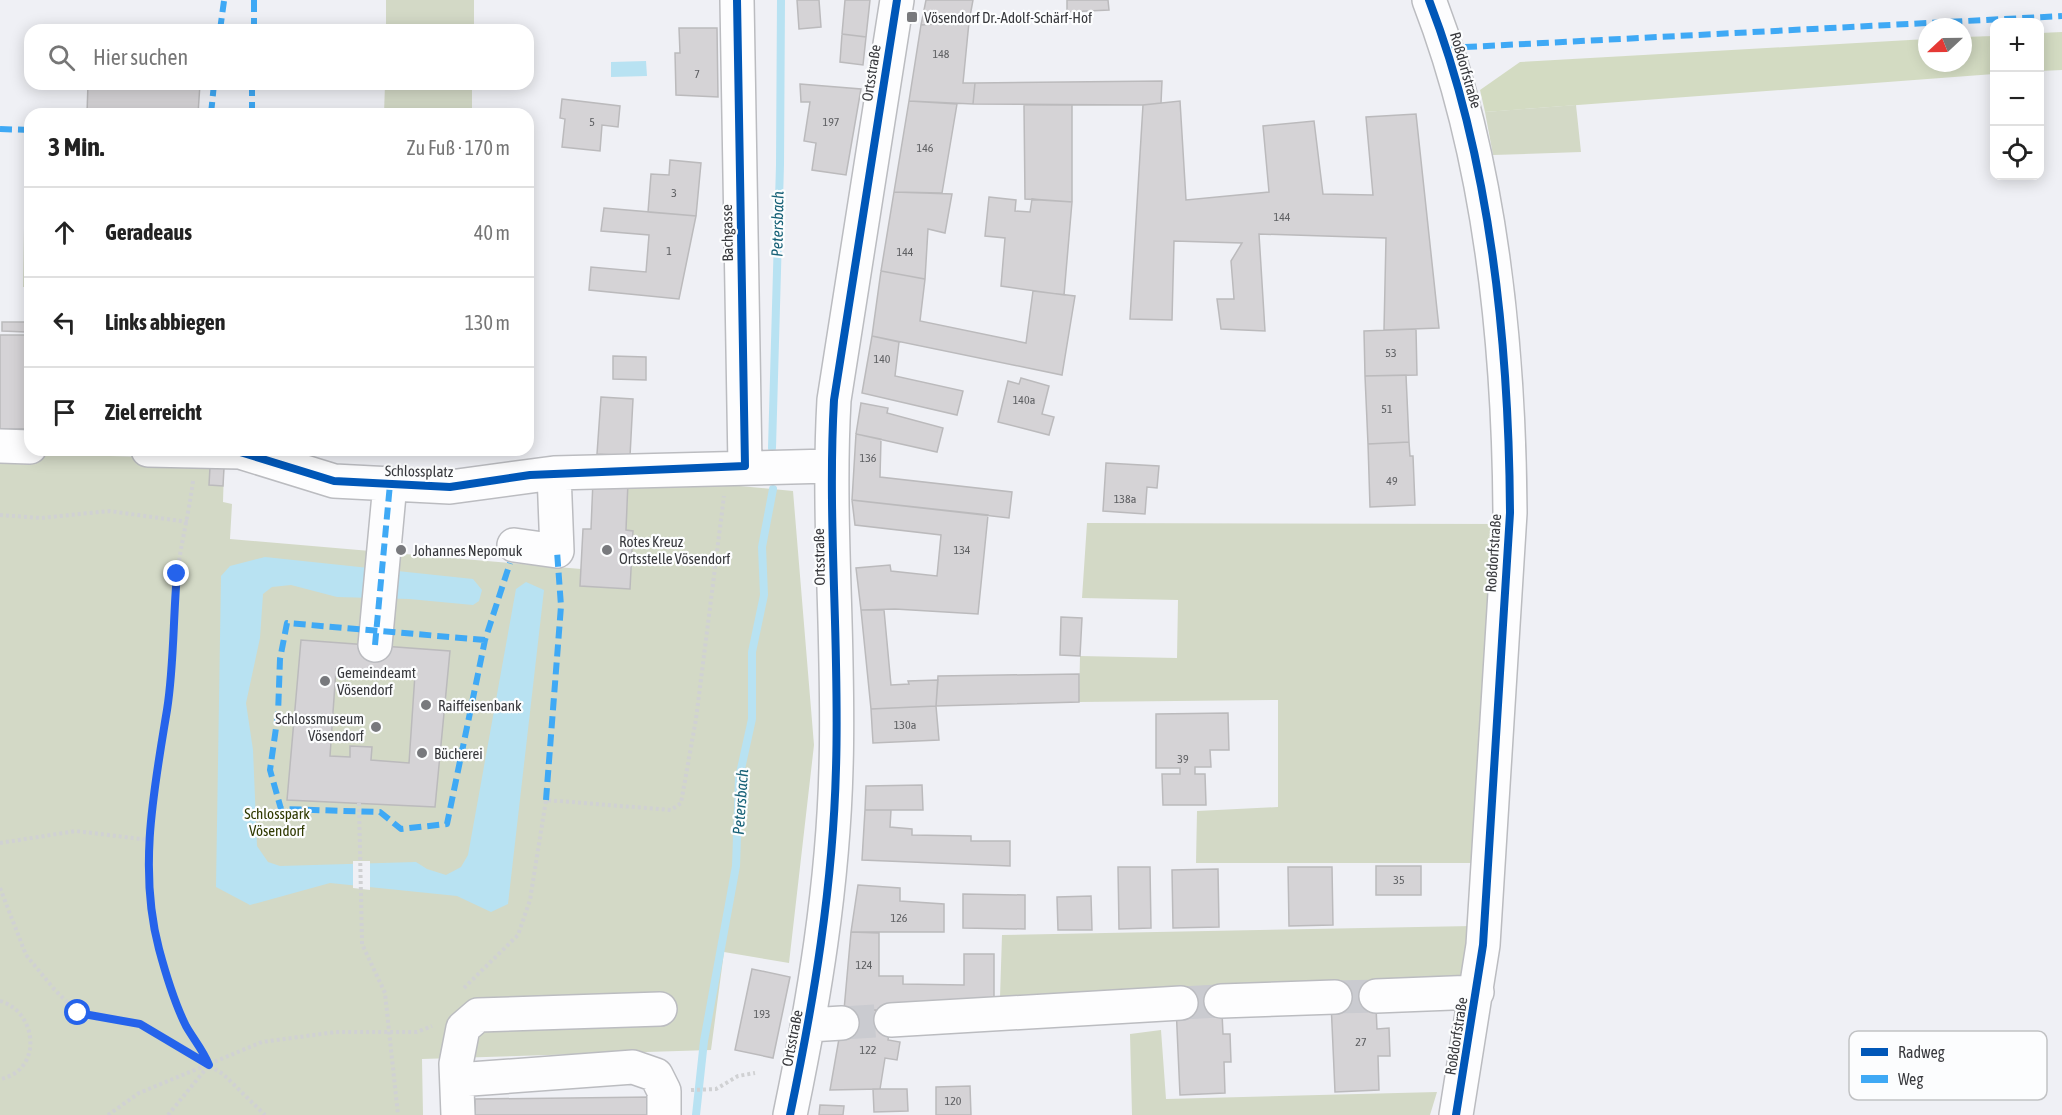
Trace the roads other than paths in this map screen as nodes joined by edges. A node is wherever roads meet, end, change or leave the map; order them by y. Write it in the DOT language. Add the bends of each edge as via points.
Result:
graph roads {
  1 [pos="737,0"];
  2 [pos="897,0"];
  3 [pos="1429,0"];
  4 [pos="0,446"];
  5 [pos="24,447"];
  6 [pos="253,456"];
  7 [pos="735,466"];
  8 [pos="830,466"];
  9 [pos="554,473"];
  10 [pos="390,484"];
  11 [pos="514,545"];
  12 [pos="375,645"];
  13 [pos="1477,992"];
  14 [pos="1376,996"];
  15 [pos="1335,997"];
  16 [pos="1221,1001"];
  17 [pos="1180,1003"];
  18 [pos="660,1009"];
  19 [pos="891,1020"];
  20 [pos="842,1023"];
  21 [pos="809,1025"];
  22 [pos="457,1080"];
  23 [pos="458,1115"];
  24 [pos="664,1115"];
  25 [pos="790,1115"];
  26 [pos="1456,1115"];
  1 -- 7 [label="street, Bachgasse"];
  2 -- 8 [label="street, Ortsstraße" via="840,345"];
  3 -- 13 [label="street, Roßdorfstraße" via="1448,48 1478,160 1498,308 1510,454 1510,513"];
  4 -- 5 [label="street"];
  6 -- 10 [label="street, Schlossplatz" via="334,481"];
  7 -- 8 [label="street"];
  7 -- 9 [label="street, Schlossplatz"];
  8 -- 21 [label="street, Ortsstraße" via="836,768 827,909"];
  9 -- 10 [label="street, Schlossplatz" via="450,487"];
  9 -- 11 [label="street" via="557,551"];
  10 -- 12 [label="street"];
  13 -- 14 [label="street"];
  13 -- 26 [label="street, Roßdorfstraße"];
  15 -- 16 [label="street"];
  17 -- 19 [label="street"];
  18 -- 22 [label="street" via="478,1015 463,1028"];
  20 -- 21 [label="street"];
  21 -- 25 [label="street, Ortsstraße"];
  22 -- 23 [label="street"];
  22 -- 24 [label="street" via="633,1067 656,1075 663,1091"];
}
